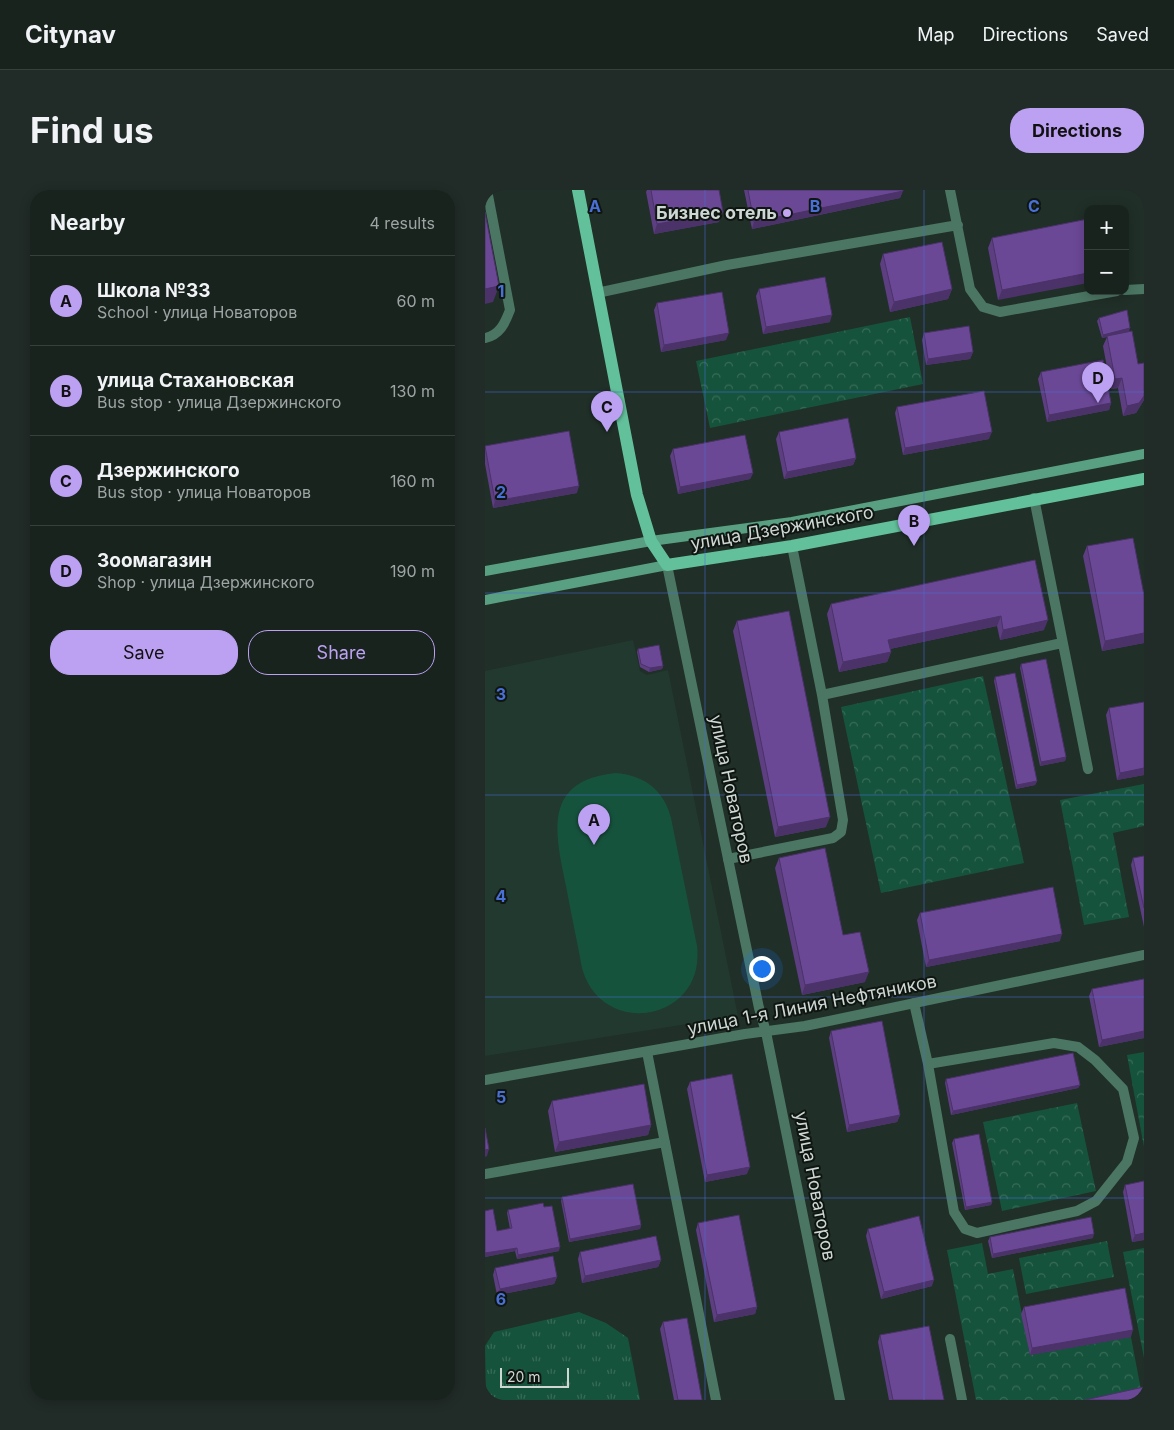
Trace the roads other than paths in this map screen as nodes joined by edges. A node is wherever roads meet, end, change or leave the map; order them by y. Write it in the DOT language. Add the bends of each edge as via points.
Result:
graph roads {
  1 [pos="487,190"];
  2 [pos="578,190"];
  3 [pos="950,190"];
  4 [pos="958,225"];
  5 [pos="1144,289"];
  6 [pos="1129,290"];
  7 [pos="597,293"];
  8 [pos="1095,295"];
  9 [pos="485,338"];
  10 [pos="1144,454"];
  11 [pos="1144,479"];
  12 [pos="1034,498"];
  13 [pos="651,541"];
  14 [pos="793,546"];
  15 [pos="667,566"];
  16 [pos="485,570"];
  17 [pos="485,600"];
  18 [pos="1063,643"];
  19 [pos="822,695"];
  20 [pos="1088,769"];
  21 [pos="728,859"];
  22 [pos="1144,955"];
  23 [pos="914,1003"];
  24 [pos="766,1032"];
  25 [pos="647,1052"];
  26 [pos="928,1064"];
  27 [pos="485,1080"];
  28 [pos="665,1142"];
  29 [pos="485,1174"];
  30 [pos="950,1339"];
  31 [pos="716,1400"];
  32 [pos="840,1400"];
  33 [pos="962,1400"];
  1 -- 9 [label="street" via="510,310 504,326 492,337"];
  2 -- 7 [label="main road, улица Новаторов"];
  3 -- 4 [label="street"];
  4 -- 7 [label="street" via="727,264"];
  4 -- 8 [label="street" via="970,289 983,307 1000,312"];
  5 -- 6 [label="street"];
  7 -- 13 [label="main road, улица Новаторов" via="637,495"];
  10 -- 13 [label="main road, улица Дзержинского" via="792,522"];
  11 -- 12 [label="main road, улица Дзержинского"];
  12 -- 14 [label="main road, улица Дзержинского"];
  12 -- 18 [label="street"];
  13 -- 15 [label="main road, улица Новаторов"];
  13 -- 16 [label="main road, улица Дзержинского"];
  14 -- 15 [label="main road, улица Дзержинского"];
  14 -- 19 [label="street"];
  15 -- 17 [label="main road, улица Дзержинского"];
  15 -- 21 [label="street, улица Новаторов"];
  18 -- 19 [label="street"];
  18 -- 20 [label="street"];
  19 -- 21 [label="street" via="843,820 841,832 833,838"];
  21 -- 24 [label="street, улица Новаторов"];
  22 -- 23 [label="street, улица 1-я Линия Нефтяников"];
  23 -- 24 [label="street, улица 1-я Линия Нефтяников"];
  23 -- 26 [label="street"];
  24 -- 25 [label="street, улица 1-я Линия Нефтяников"];
  24 -- 32 [label="street, улица Новаторов"];
  25 -- 27 [label="street, улица 1-я Линия Нефтяников"];
  25 -- 28 [label="street"];
  26 -- 26 [label="street" via="954,1212 965,1229 977,1233 1077,1212 1096,1201 1127,1162 1134,1138 1123,1089 1078,1047 1054,1043"];
  28 -- 29 [label="street"];
  28 -- 31 [label="street"];
  30 -- 33 [label="street"];
}
